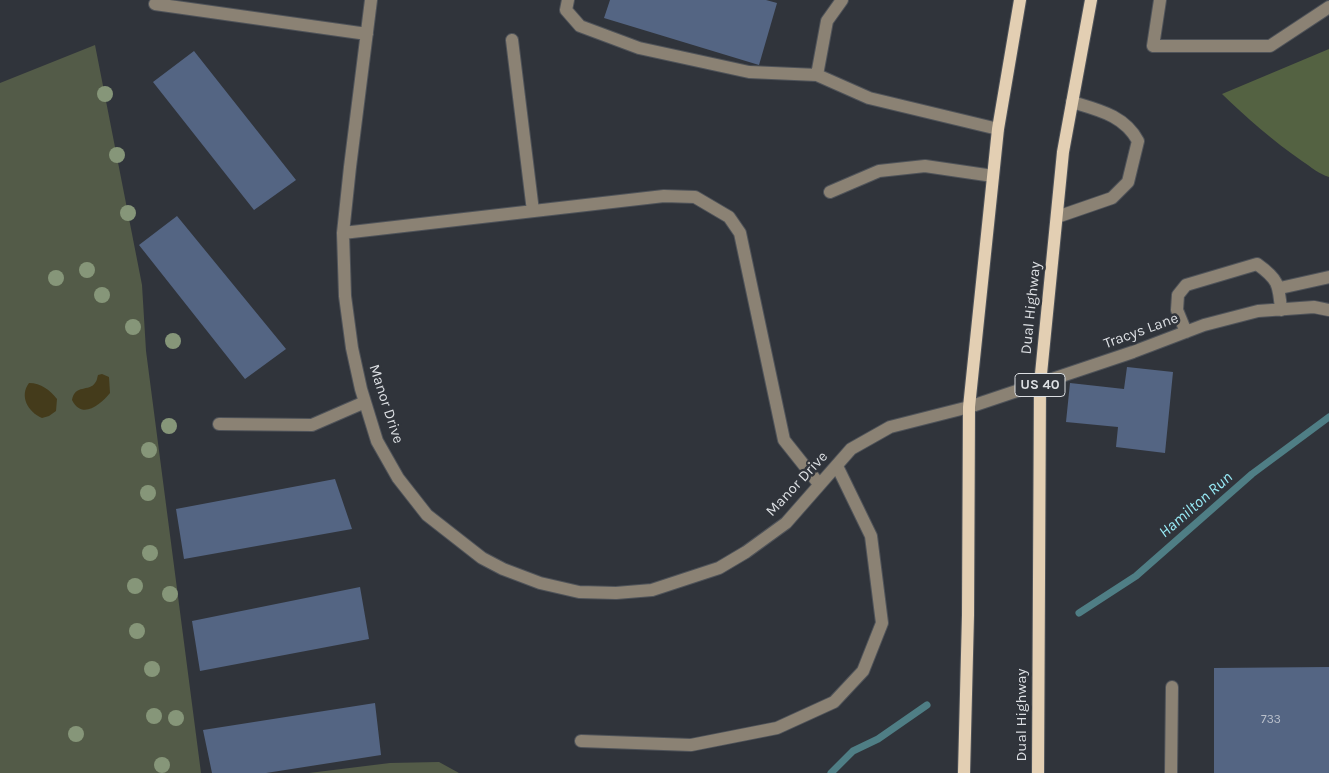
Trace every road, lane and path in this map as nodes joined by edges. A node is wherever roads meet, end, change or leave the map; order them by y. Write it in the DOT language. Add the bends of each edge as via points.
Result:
graph roads {
  1 [pos="371,0"];
  2 [pos="568,0"];
  3 [pos="842,0"];
  4 [pos="1020,0"];
  5 [pos="1091,0"];
  6 [pos="1160,0"];
  7 [pos="155,4"];
  8 [pos="1329,7"];
  9 [pos="367,34"];
  10 [pos="512,40"];
  11 [pos="817,75"];
  12 [pos="1072,102"];
  13 [pos="998,129"];
  14 [pos="993,176"];
  15 [pos="830,192"];
  16 [pos="533,211"];
  17 [pos="1057,217"];
  18 [pos="343,234"];
  19 [pos="1329,277"];
  20 [pos="1280,288"];
  21 [pos="1281,310"];
  22 [pos="1329,310"];
  23 [pos="1186,332"];
  24 [pos="1040,384"];
  25 [pos="365,402"];
  26 [pos="969,407"];
  27 [pos="219,424"];
  28 [pos="837,466"];
  29 [pos="819,484"];
  30 [pos="1172,687"];
  31 [pos="581,741"];
  32 [pos="964,773"];
  33 [pos="1038,773"];
  34 [pos="1171,773"];
  1 -- 9 [label="street, Manor Drive"];
  2 -- 11 [label="street" via="566,10 580,26 639,48 749,72"];
  3 -- 11 [label="street" via="827,22"];
  4 -- 13 [label="main road"];
  5 -- 12 [label="main road, Dual Highway / US 40"];
  6 -- 8 [label="street" via="1153,46 1270,46"];
  7 -- 9 [label="street"];
  9 -- 18 [label="street, Manor Drive"];
  10 -- 16 [label="street"];
  11 -- 13 [label="street" via="869,98"];
  12 -- 17 [label="main road, Dual Highway / US 40"];
  12 -- 17 [label="street" via="1108,113 1131,128 1138,141 1128,182 1112,198"];
  13 -- 14 [label="main road"];
  14 -- 15 [label="street" via="925,166 879,171"];
  14 -- 26 [label="main road"];
  16 -- 18 [label="street"];
  16 -- 29 [label="street" via="664,196 696,196 729,217 740,233 784,440"];
  17 -- 24 [label="main road, Dual Highway / US 40"];
  18 -- 25 [label="street, Manor Drive" via="345,296 352,348"];
  19 -- 20 [label="street"];
  20 -- 21 [label="street"];
  20 -- 23 [label="street" via="1257,264 1186,285 1178,295 1177,310"];
  21 -- 22 [label="street, Tracys Lane" via="1314,307"];
  21 -- 23 [label="street, Tracys Lane" via="1258,311"];
  23 -- 24 [label="street, Tracys Lane"];
  24 -- 26 [label="street, Tracys Lane"];
  24 -- 33 [label="main road, Dual Highway / US 40"];
  25 -- 27 [label="street" via="312,425"];
  25 -- 29 [label="street, Manor Drive" via="377,441 398,478 427,515 482,558 540,583 579,592 652,590 719,568 786,524"];
  26 -- 28 [label="street, Manor Drive" via="890,428 850,449"];
  26 -- 32 [label="main road"];
  28 -- 29 [label="street, Manor Drive"];
  28 -- 31 [label="street" via="871,536 882,623 863,670 834,702 777,728 691,745"];
  30 -- 34 [label="street"];
}
